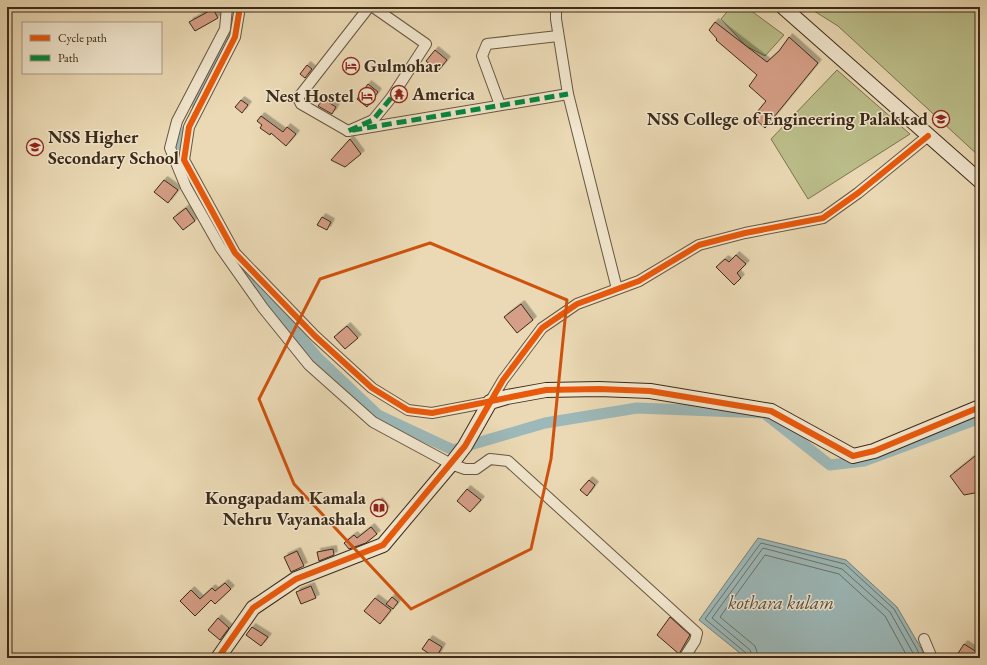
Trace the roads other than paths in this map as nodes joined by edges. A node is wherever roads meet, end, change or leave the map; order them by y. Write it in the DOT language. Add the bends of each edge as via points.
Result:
graph roads {
  1 [pos="227,7"];
  2 [pos="240,7"];
  3 [pos="369,7"];
  4 [pos="374,7"];
  5 [pos="556,7"];
  6 [pos="784,7"];
  7 [pos="558,36"];
  8 [pos="568,94"];
  9 [pos="500,106"];
  10 [pos="348,131"];
  11 [pos="928,136"];
  12 [pos="980,181"];
  13 [pos="617,289"];
  14 [pos="490,402"];
  15 [pos="980,407"];
  16 [pos="451,464"];
  17 [pos="924,639"];
  18 [pos="218,658"];
  19 [pos="684,658"];
  20 [pos="932,658"];
  1 -- 16 [label="street" via="225,29 177,121 170,148 186,187 220,247 263,308 309,365 373,422"];
  2 -- 14 [label="street" via="235,36 189,127 184,160 235,253 316,336 372,388 408,410 432,414"];
  3 -- 10 [label="street" via="298,98 301,104"];
  4 -- 10 [label="street" via="426,44 391,98 373,120"];
  5 -- 7 [label="street"];
  6 -- 11 [label="street"];
  7 -- 8 [label="street"];
  7 -- 9 [label="street" via="487,44 482,56"];
  8 -- 9 [label="street"];
  8 -- 13 [label="street"];
  9 -- 10 [label="street"];
  11 -- 12 [label="street"];
  11 -- 13 [label="street" via="823,218 699,245 639,281"];
  13 -- 14 [label="street" via="577,304 542,328"];
  14 -- 15 [label="street" via="546,390 650,390 770,411 853,456 874,451"];
  14 -- 16 [label="street" via="465,446"];
  16 -- 18 [label="street" via="382,545 296,579 253,608"];
  16 -- 19 [label="street" via="465,469 476,469 490,459 508,461 697,633"];
  17 -- 20 [label="street"];
}
